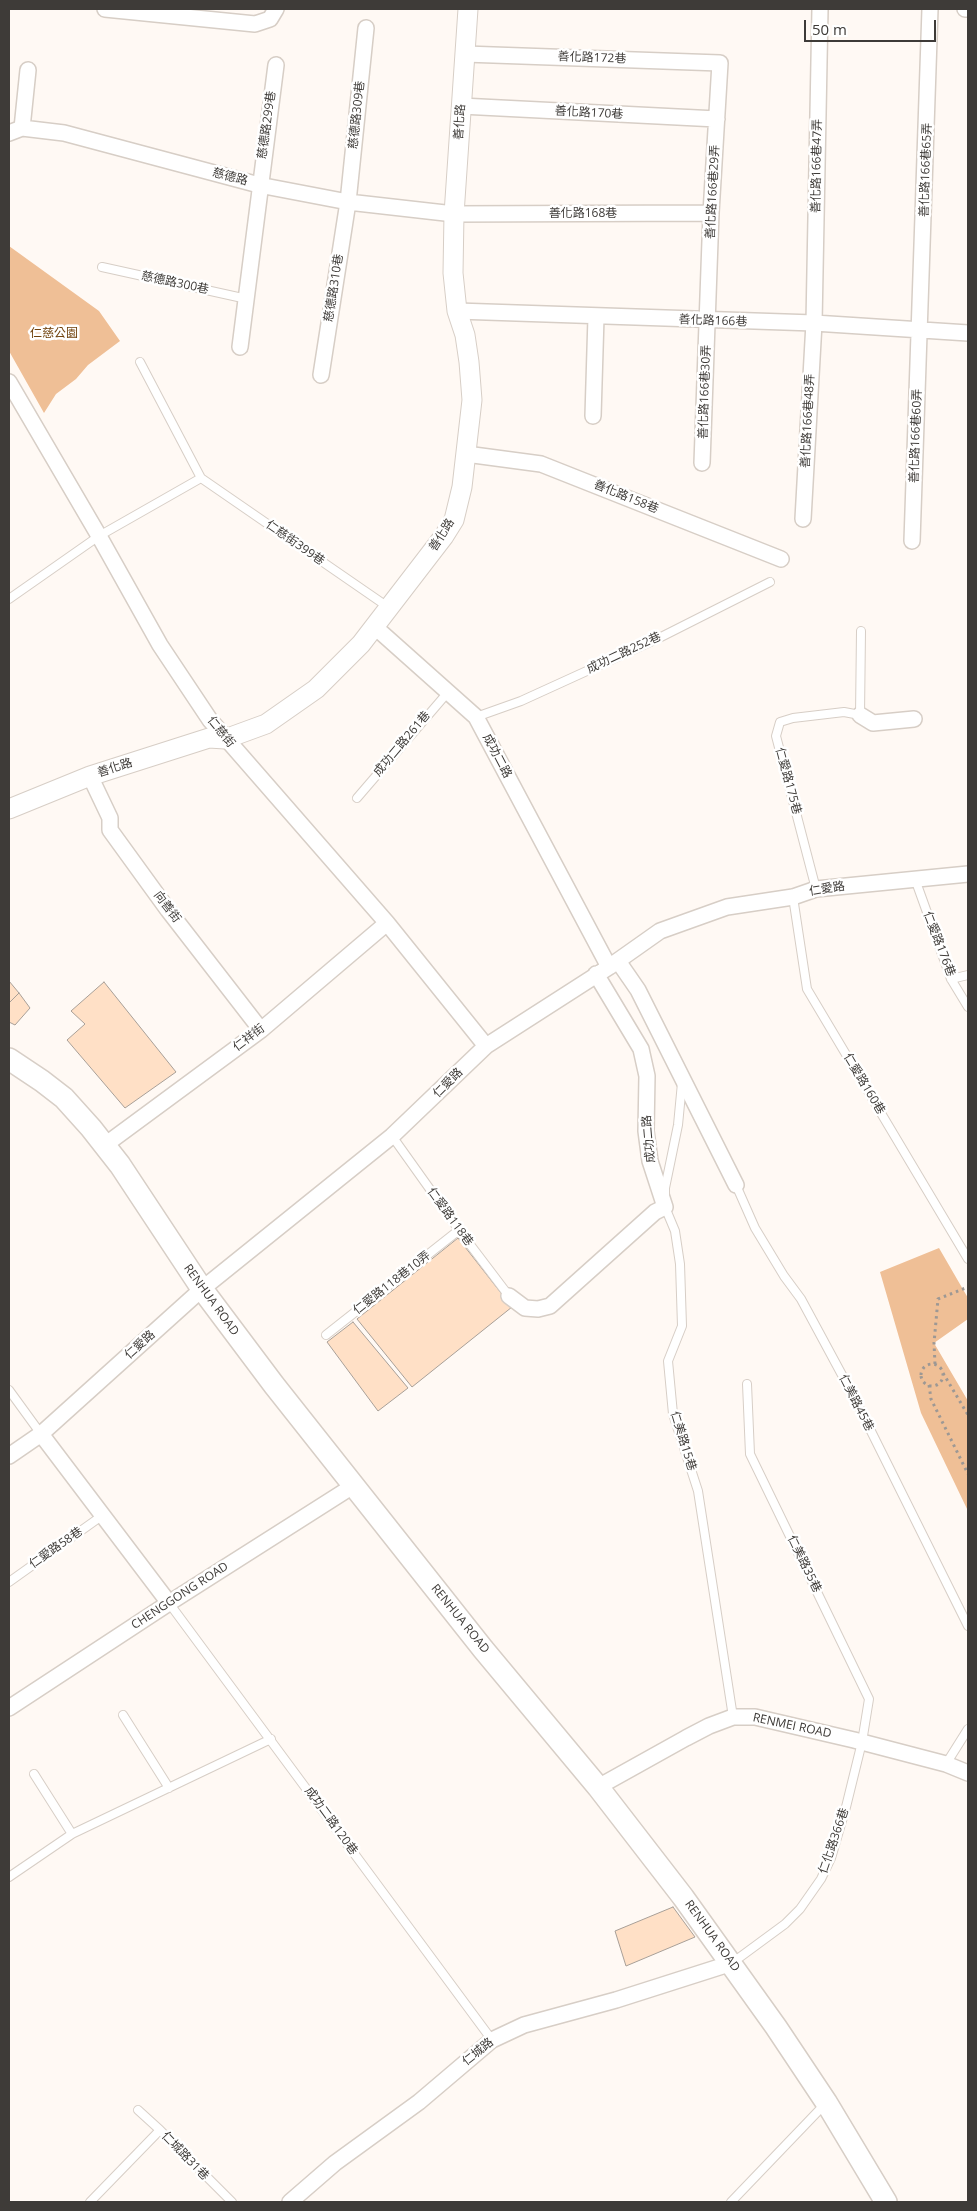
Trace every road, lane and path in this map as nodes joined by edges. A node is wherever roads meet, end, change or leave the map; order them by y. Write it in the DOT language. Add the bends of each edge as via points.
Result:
graph roads {
  1 [pos="105,9"];
  2 [pos="276,9"];
  3 [pos="468,9"];
  4 [pos="820,9"];
  5 [pos="930,9"];
  6 [pos="366,28"];
  7 [pos="465,54"];
  8 [pos="720,63"];
  9 [pos="276,65"];
  10 [pos="28,70"];
  11 [pos="461,106"];
  12 [pos="717,119"];
  13 [pos="15,130"];
  14 [pos="259,185"];
  15 [pos="348,202"];
  16 [pos="711,213"];
  17 [pos="454,214"];
  18 [pos="102,267"];
  19 [pos="247,299"];
  20 [pos="457,311"];
  21 [pos="596,317"];
  22 [pos="708,321"];
  23 [pos="814,323"];
  24 [pos="921,330"];
  25 [pos="968,333"];
  26 [pos="240,347"];
  27 [pos="140,362"];
  28 [pos="321,374"];
  29 [pos="9,382"];
  30 [pos="593,416"];
  31 [pos="466,454"];
  32 [pos="702,463"];
  33 [pos="201,478"];
  34 [pos="803,519"];
  35 [pos="100,536"];
  36 [pos="912,541"];
  37 [pos="782,559"];
  38 [pos="770,582"];
  39 [pos="9,599"];
  40 [pos="390,608"];
  41 [pos="375,627"];
  42 [pos="861,631"];
  43 [pos="449,691"];
  44 [pos="860,715"];
  45 [pos="476,717"];
  46 [pos="914,719"];
  47 [pos="225,738"];
  48 [pos="90,776"];
  49 [pos="357,798"];
  50 [pos="9,809"];
  51 [pos="968,874"];
  52 [pos="915,879"];
  53 [pos="816,889"];
  54 [pos="793,897"];
  55 [pos="387,923"];
  56 [pos="608,967"];
  57 [pos="968,976"];
  58 [pos="952,979"];
  59 [pos="968,1007"];
  60 [pos="261,1030"];
  61 [pos="486,1046"];
  62 [pos="9,1059"];
  63 [pos="683,1079"];
  64 [pos="392,1136"];
  65 [pos="105,1145"];
  66 [pos="736,1185"];
  67 [pos="665,1207"];
  68 [pos="458,1230"];
  69 [pos="968,1259"];
  70 [pos="968,1286"];
  71 [pos="202,1289"];
  72 [pos="509,1296"];
  73 [pos="326,1335"];
  74 [pos="935,1364"];
  75 [pos="942,1371"];
  76 [pos="747,1384"];
  77 [pos="929,1385"];
  78 [pos="9,1390"];
  79 [pos="968,1415"];
  80 [pos="41,1434"];
  81 [pos="9,1456"];
  82 [pos="968,1474"];
  83 [pos="353,1486"];
  84 [pos="102,1515"];
  85 [pos="9,1582"];
  86 [pos="169,1603"];
  87 [pos="968,1626"];
  88 [pos="9,1708"];
  89 [pos="123,1715"];
  90 [pos="733,1718"];
  91 [pos="968,1729"];
  92 [pos="271,1739"];
  93 [pos="862,1742"];
  94 [pos="946,1764"];
  95 [pos="968,1773"];
  96 [pos="34,1774"];
  97 [pos="598,1787"];
  98 [pos="169,1788"];
  99 [pos="72,1834"];
  100 [pos="9,1877"];
  101 [pos="732,1963"];
  102 [pos="492,2040"];
  103 [pos="826,2102"];
  104 [pos="138,2110"];
  105 [pos="160,2130"];
  106 [pos="224,2196"];
  107 [pos="90,2202"];
  108 [pos="218,2202"];
  109 [pos="232,2202"];
  110 [pos="290,2202"];
  111 [pos="731,2202"];
  112 [pos="886,2202"];
  1 -- 2 [label="street" via="256,24 270,19"];
  3 -- 7 [label="street, 善化路"];
  4 -- 23 [label="street, 善化路166巷47弄"];
  5 -- 24 [label="street, 善化路166巷65弄"];
  6 -- 15 [label="street, 慈德路309巷"];
  7 -- 8 [label="street, 善化路172巷"];
  7 -- 11 [label="street, 善化路"];
  8 -- 12 [label="street, 善化路166巷29弄"];
  9 -- 14 [label="street, 慈德路299巷"];
  10 -- 13 [label="street"];
  11 -- 12 [label="street, 善化路170巷"];
  11 -- 17 [label="street, 善化路"];
  12 -- 16 [label="street, 善化路166巷29弄"];
  13 -- 14 [label="street, 慈德路" via="64,133"];
  14 -- 15 [label="street, 慈德路"];
  14 -- 19 [label="street"];
  15 -- 17 [label="street, 慈德路"];
  15 -- 28 [label="street, 慈德路310巷"];
  16 -- 17 [label="street, 善化路168巷"];
  16 -- 22 [label="street, 善化路166巷29弄"];
  17 -- 20 [label="street, 善化路" via="453,273"];
  18 -- 19 [label="lane, 慈德路300巷"];
  19 -- 26 [label="street"];
  20 -- 21 [label="street, 善化路166巷"];
  20 -- 31 [label="street, 善化路" via="465,334 472,400"];
  21 -- 22 [label="street, 善化路166巷"];
  21 -- 30 [label="street"];
  22 -- 23 [label="street, 善化路166巷"];
  22 -- 32 [label="street, 善化路166巷30弄"];
  23 -- 24 [label="street, 善化路166巷"];
  23 -- 34 [label="street, 善化路166巷48弄"];
  24 -- 25 [label="street, 善化路166巷"];
  24 -- 36 [label="street, 善化路166巷60弄"];
  27 -- 33 [label="lane, 仁慈街399巷"];
  29 -- 35 [label="street, 仁慈街"];
  31 -- 37 [label="street, 善化路158巷" via="541,464"];
  31 -- 40 [label="street, 善化路" via="454,520"];
  33 -- 35 [label="lane"];
  33 -- 40 [label="lane, 仁慈街399巷"];
  35 -- 39 [label="lane"];
  35 -- 47 [label="street, 仁慈街" via="160,645"];
  38 -- 45 [label="lane, 成功二路252巷" via="521,701"];
  40 -- 41 [label="street, 善化路"];
  41 -- 43 [label="street, 成功二路"];
  41 -- 47 [label="street, 善化路" via="335,672 295,705 266,724"];
  42 -- 44 [label="lane"];
  43 -- 45 [label="street, 成功二路"];
  43 -- 49 [label="lane, 成功二路261巷"];
  44 -- 46 [label="street, 仁愛路175巷" via="872,723"];
  44 -- 53 [label="lane, 仁愛路175巷" via="844,712 793,718 780,722 776,736"];
  45 -- 56 [label="street, 成功二路"];
  47 -- 48 [label="street, 善化路" via="209,738"];
  47 -- 55 [label="street, 仁慈街"];
  48 -- 50 [label="street, 善化路"];
  48 -- 60 [label="street, 向善街" via="110,818 110,830"];
  51 -- 52 [label="street, 仁愛路"];
  52 -- 53 [label="street, 仁愛路"];
  52 -- 58 [label="lane, 仁愛路176巷"];
  53 -- 54 [label="street, 仁愛路"];
  54 -- 56 [label="street, 仁愛路" via="727,907 660,931"];
  54 -- 69 [label="lane, 仁愛路160巷" via="807,989"];
  55 -- 60 [label="street, 仁祥街"];
  55 -- 61 [label="street, 仁慈街"];
  56 -- 61 [label="street, 仁愛路"];
  56 -- 63 [label="street, 成功二路" via="638,990"];
  56 -- 67 [label="street, 成功二路" via="642,1049 647,1076 646,1131 650,1161"];
  57 -- 58 [label="lane"];
  58 -- 59 [label="lane, 仁愛路176巷"];
  60 -- 65 [label="street, 仁祥街"];
  61 -- 64 [label="street, 仁愛路"];
  62 -- 65 [label="main road, RENHUA ROAD" via="64,1098"];
  63 -- 66 [label="street, 成功二路"];
  63 -- 67 [label="lane, 仁美路15巷" via="678,1125 665,1188"];
  64 -- 68 [label="lane, 仁愛路118巷"];
  64 -- 71 [label="street, 仁愛路"];
  65 -- 71 [label="main road, RENHUA ROAD"];
  66 -- 87 [label="lane, 仁美路45巷" via="755,1228 801,1299 855,1399"];
  67 -- 72 [label="street" via="655,1212 550,1306 525,1308"];
  67 -- 90 [label="lane, 仁美路15巷" via="676,1231 680,1264 682,1326 668,1361 673,1414 698,1491"];
  68 -- 72 [label="lane, 仁愛路118巷"];
  68 -- 73 [label="lane, 仁愛路118巷10弄"];
  70 -- 74 [label="path" via="938,1299"];
  71 -- 80 [label="street, 仁愛路"];
  71 -- 83 [label="main road, RENHUA ROAD"];
  74 -- 75 [label="path"];
  74 -- 77 [label="path" via="922,1370 922,1378"];
  75 -- 77 [label="path" via="940,1382"];
  75 -- 79 [label="path"];
  76 -- 93 [label="lane, 仁美路35巷" via="750,1454 869,1699"];
  77 -- 82 [label="path" via="931,1399"];
  78 -- 80 [label="lane"];
  80 -- 81 [label="street, 仁愛路"];
  80 -- 84 [label="street"];
  83 -- 86 [label="street, CHENGGONG ROAD"];
  83 -- 97 [label="main road, RENHUA ROAD"];
  84 -- 85 [label="lane, 仁愛路58巷"];
  84 -- 86 [label="street"];
  86 -- 88 [label="street, CHENGGONG ROAD"];
  86 -- 92 [label="lane, 成功二路120巷"];
  89 -- 98 [label="lane"];
  90 -- 93 [label="street, RENMEI ROAD" via="755,1717"];
  90 -- 97 [label="street, RENMEI ROAD" via="686,1738"];
  91 -- 94 [label="lane"];
  92 -- 98 [label="lane"];
  92 -- 102 [label="lane, 成功二路120巷"];
  93 -- 94 [label="street, RENMEI ROAD"];
  93 -- 101 [label="lane, 仁化路366巷" via="837,1839 821,1879 785,1924"];
  94 -- 95 [label="street, RENMEI ROAD"];
  96 -- 99 [label="lane"];
  97 -- 101 [label="main road, RENHUA ROAD"];
  98 -- 99 [label="lane"];
  99 -- 100 [label="lane"];
  101 -- 102 [label="street, 仁城路" via="616,2000 524,2024"];
  101 -- 103 [label="main road, RENHUA ROAD"];
  102 -- 110 [label="street, 仁城路" via="419,2102 335,2163"];
  103 -- 111 [label="lane"];
  103 -- 112 [label="main road, RENHUA ROAD"];
  104 -- 105 [label="lane, 仁城路31巷"];
  105 -- 106 [label="lane, 仁城路31巷"];
  105 -- 107 [label="lane"];
  106 -- 108 [label="lane"];
  106 -- 109 [label="lane, 仁城路31巷"];
}
